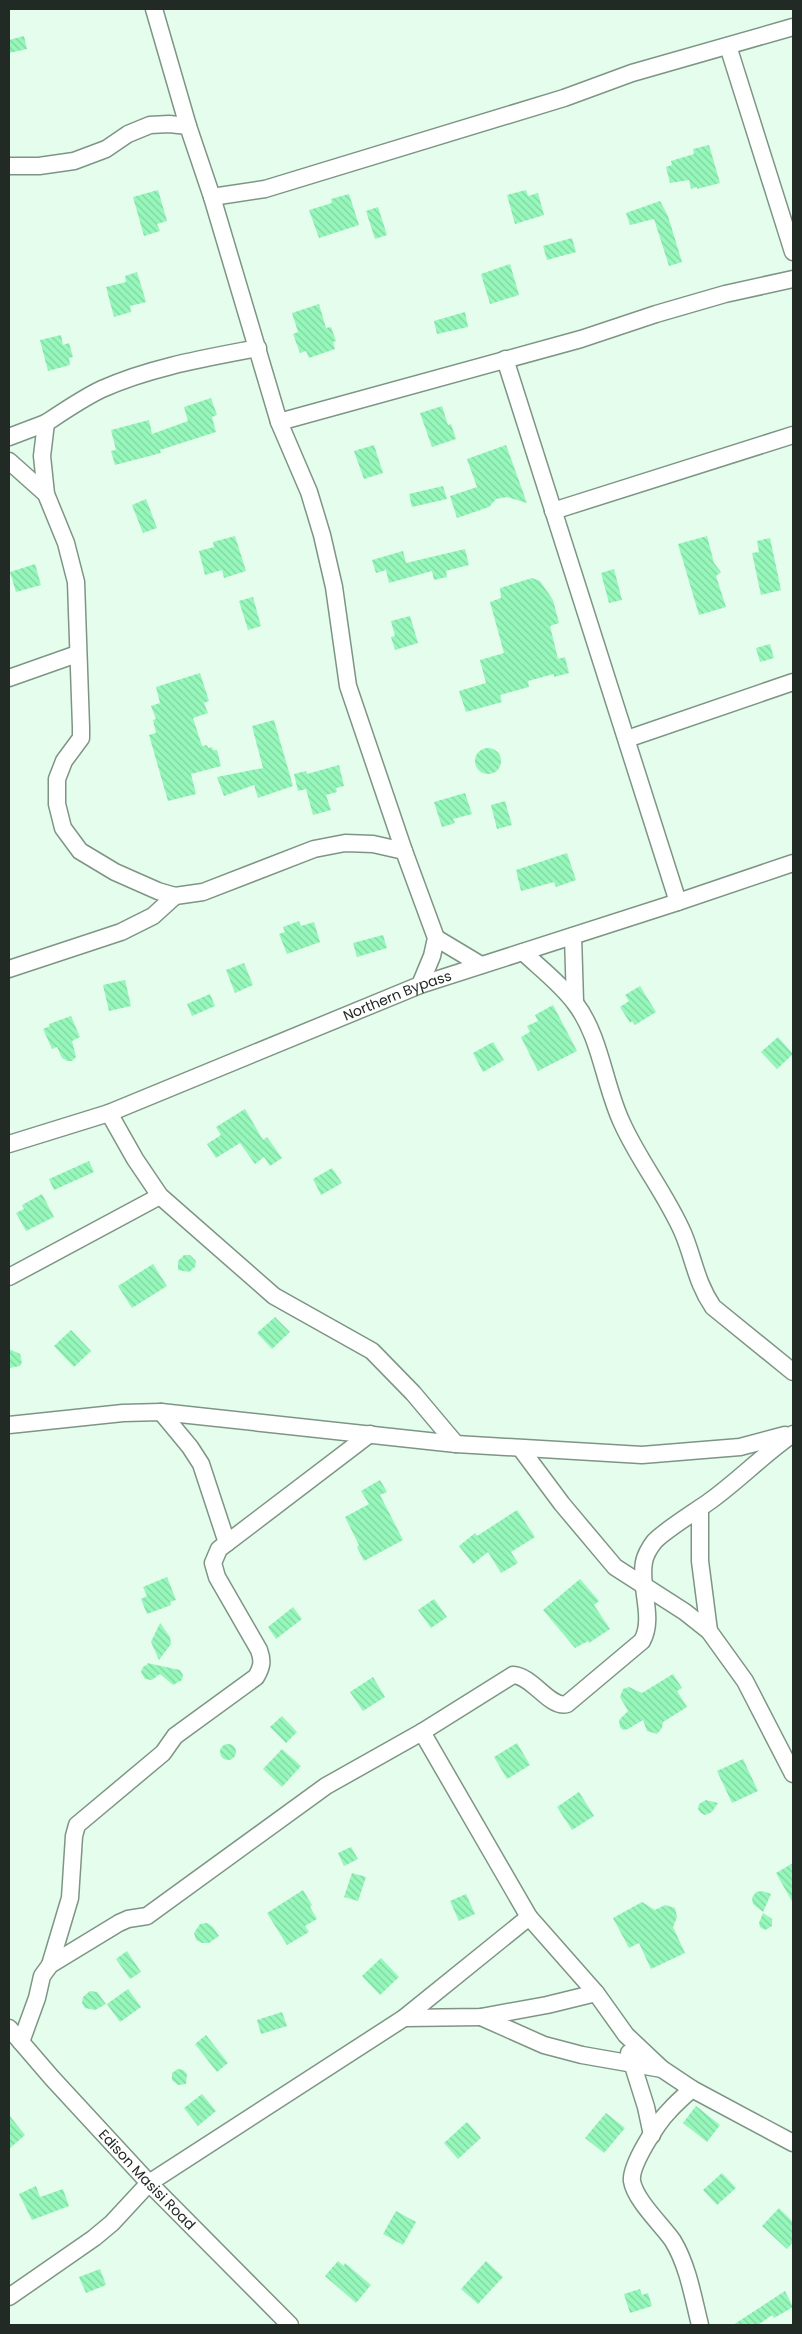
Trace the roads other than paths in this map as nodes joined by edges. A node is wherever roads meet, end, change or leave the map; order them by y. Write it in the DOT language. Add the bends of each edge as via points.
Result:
graph roads {
  1 [pos="154,9"];
  2 [pos="793,27"];
  3 [pos="728,46"];
  4 [pos="188,126"];
  5 [pos="9,166"];
  6 [pos="212,197"];
  7 [pos="793,252"];
  8 [pos="793,279"];
  9 [pos="258,348"];
  10 [pos="505,359"];
  11 [pos="279,422"];
  12 [pos="46,423"];
  13 [pos="793,435"];
  14 [pos="9,437"];
  15 [pos="9,461"];
  16 [pos="46,494"];
  17 [pos="553,511"];
  18 [pos="77,654"];
  19 [pos="9,678"];
  20 [pos="793,682"];
  21 [pos="626,739"];
  22 [pos="404,851"];
  23 [pos="793,863"];
  24 [pos="175,896"];
  25 [pos="678,902"];
  26 [pos="573,936"];
  27 [pos="436,938"];
  28 [pos="523,952"];
  29 [pos="481,965"];
  30 [pos="9,969"];
  31 [pos="420,985"];
  32 [pos="575,1002"];
  33 [pos="109,1113"];
  34 [pos="9,1144"];
  35 [pos="160,1196"];
  36 [pos="9,1277"];
  37 [pos="793,1372"];
  38 [pos="161,1412"];
  39 [pos="9,1425"];
  40 [pos="793,1433"];
  41 [pos="370,1434"];
  42 [pos="456,1444"];
  43 [pos="521,1449"];
  44 [pos="700,1508"];
  45 [pos="227,1543"];
  46 [pos="642,1584"];
  47 [pos="709,1631"];
  48 [pos="422,1732"];
  49 [pos="793,1774"];
  50 [pos="529,1918"];
  51 [pos="50,1965"];
  52 [pos="596,1992"];
  53 [pos="481,2017"];
  54 [pos="404,2018"];
  55 [pos="9,2028"];
  56 [pos="626,2035"];
  57 [pos="21,2042"];
  58 [pos="630,2062"];
  59 [pos="662,2069"];
  60 [pos="692,2089"];
  61 [pos="652,2135"];
  62 [pos="793,2143"];
  63 [pos="149,2183"];
  64 [pos="9,2297"];
  65 [pos="290,2325"];
  66 [pos="700,2325"];
  1 -- 4 [label="street"];
  2 -- 3 [label="street"];
  3 -- 6 [label="street" via="632,73 564,98 265,189"];
  3 -- 7 [label="street"];
  4 -- 5 [label="street" via="150,125 128,134 106,150 74,161"];
  4 -- 6 [label="street"];
  6 -- 9 [label="street"];
  8 -- 10 [label="street" via="718,296 582,339"];
  9 -- 11 [label="street"];
  9 -- 12 [label="street" via="184,362 102,389"];
  10 -- 11 [label="street"];
  10 -- 17 [label="street"];
  11 -- 22 [label="street" via="309,492 322,535 334,587 348,686"];
  12 -- 14 [label="street"];
  12 -- 16 [label="street" via="42,456"];
  13 -- 17 [label="street"];
  15 -- 16 [label="street"];
  16 -- 18 [label="street" via="72,563 78,605"];
  17 -- 21 [label="street"];
  18 -- 19 [label="street"];
  18 -- 24 [label="street" via="81,738 64,761 57,779 57,804 63,828 80,851 115,872"];
  20 -- 21 [label="street"];
  21 -- 25 [label="street"];
  22 -- 24 [label="street" via="373,844 314,848 203,892"];
  22 -- 27 [label="street"];
  23 -- 25 [label="street, Northern Bypass"];
  24 -- 30 [label="street" via="153,916 121,932"];
  25 -- 26 [label="street, Northern Bypass"];
  26 -- 28 [label="street, Northern Bypass"];
  26 -- 32 [label="street"];
  27 -- 29 [label="street"];
  27 -- 31 [label="street"];
  28 -- 29 [label="street, Northern Bypass"];
  28 -- 32 [label="street"];
  29 -- 31 [label="street, Northern Bypass"];
  31 -- 33 [label="street, Northern Bypass"];
  32 -- 37 [label="street" via="586,1022 622,1124 676,1218 703,1293 713,1307"];
  33 -- 34 [label="street, Northern Bypass"];
  33 -- 35 [label="street"];
  35 -- 36 [label="street"];
  35 -- 42 [label="street" via="274,1296 372,1351"];
  38 -- 39 [label="street"];
  38 -- 41 [label="street"];
  38 -- 45 [label="street" via="201,1464"];
  40 -- 43 [label="street" via="740,1447 642,1455"];
  40 -- 44 [label="street"];
  41 -- 42 [label="street"];
  41 -- 45 [label="street"];
  42 -- 43 [label="street"];
  43 -- 46 [label="street" via="615,1567"];
  44 -- 46 [label="street" via="654,1541 644,1561"];
  44 -- 47 [label="street" via="700,1562"];
  45 -- 51 [label="street" via="219,1549 213,1563 259,1650 261,1668 256,1676 175,1736 163,1754 77,1824 70,1898"];
  46 -- 47 [label="street"];
  46 -- 48 [label="street" via="647,1632 642,1642 567,1704 557,1704 522,1676 513,1675"];
  47 -- 49 [label="street" via="745,1681"];
  48 -- 50 [label="street"];
  48 -- 51 [label="street" via="326,1786 147,1916 119,1923"];
  50 -- 52 [label="street"];
  50 -- 54 [label="street"];
  51 -- 57 [label="street" via="42,1976"];
  52 -- 53 [label="street"];
  52 -- 56 [label="street"];
  53 -- 54 [label="street"];
  53 -- 58 [label="street" via="544,2045"];
  54 -- 63 [label="street"];
  55 -- 57 [label="street, Edison Masisi Road"];
  56 -- 58 [label="street"];
  56 -- 59 [label="street"];
  57 -- 63 [label="street, Edison Masisi Road"];
  58 -- 59 [label="street"];
  58 -- 61 [label="street"];
  59 -- 60 [label="street"];
  60 -- 61 [label="street" via="668,2112"];
  60 -- 62 [label="street"];
  61 -- 66 [label="street" via="633,2170 632,2181 681,2257"];
  63 -- 64 [label="street" via="100,2233"];
  63 -- 65 [label="street, Edison Masisi Road"];
}
